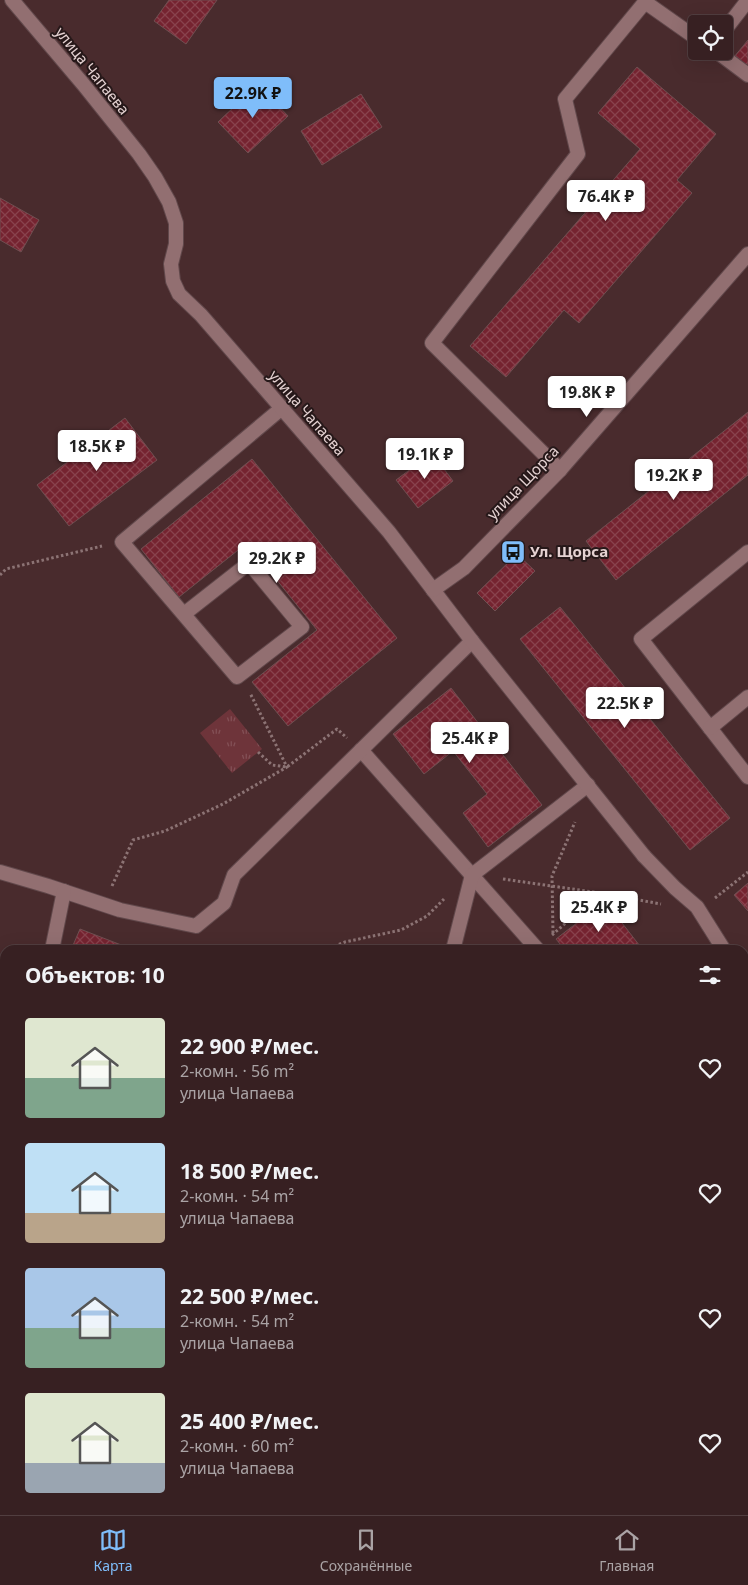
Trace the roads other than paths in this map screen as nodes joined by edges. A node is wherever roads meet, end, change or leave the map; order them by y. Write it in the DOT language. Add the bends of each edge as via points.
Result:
graph roads {
  1 [pos="12,0"];
  2 [pos="748,0"];
  3 [pos="733,19"];
  4 [pos="688,32"];
  5 [pos="728,60"];
  6 [pos="748,75"];
  7 [pos="748,254"];
  8 [pos="282,408"];
  9 [pos="560,470"];
  10 [pos="748,552"];
  11 [pos="432,590"];
  12 [pos="184,614"];
  13 [pos="472,641"];
  14 [pos="748,697"];
  15 [pos="710,728"];
  16 [pos="361,750"];
  17 [pos="748,777"];
  18 [pos="588,787"];
  19 [pos="0,872"];
  20 [pos="472,875"];
  21 [pos="64,892"];
  22 [pos="53,945"];
  23 [pos="454,945"];
  24 [pos="533,945"];
  25 [pos="721,945"];
  1 -- 8 [label="street, улица Чапаева" via="155,177 176,223 176,244 171,264 173,281 180,294"];
  2 -- 3 [label="street"];
  4 -- 9 [label="street" via="645,2 564,99 578,154 432,343"];
  5 -- 6 [label="street"];
  7 -- 9 [label="street, улица Щорса"];
  8 -- 11 [label="street, улица Чапаева" via="389,532"];
  8 -- 12 [label="street" via="122,542"];
  9 -- 11 [label="street, улица Щорса" via="464,568"];
  10 -- 15 [label="street" via="641,639"];
  11 -- 13 [label="street, улица Чапаева"];
  12 -- 12 [label="street" via="237,677 302,627 249,563"];
  13 -- 16 [label="street"];
  13 -- 18 [label="street, улица Чапаева"];
  14 -- 15 [label="street"];
  15 -- 17 [label="street"];
  16 -- 20 [label="street"];
  16 -- 21 [label="street" via="234,875 224,903 196,926 120,910"];
  18 -- 20 [label="street"];
  18 -- 25 [label="street, улица Чапаева" via="644,856 700,911"];
  19 -- 21 [label="street"];
  20 -- 23 [label="street"];
  20 -- 24 [label="street"];
  21 -- 22 [label="street"];
}
